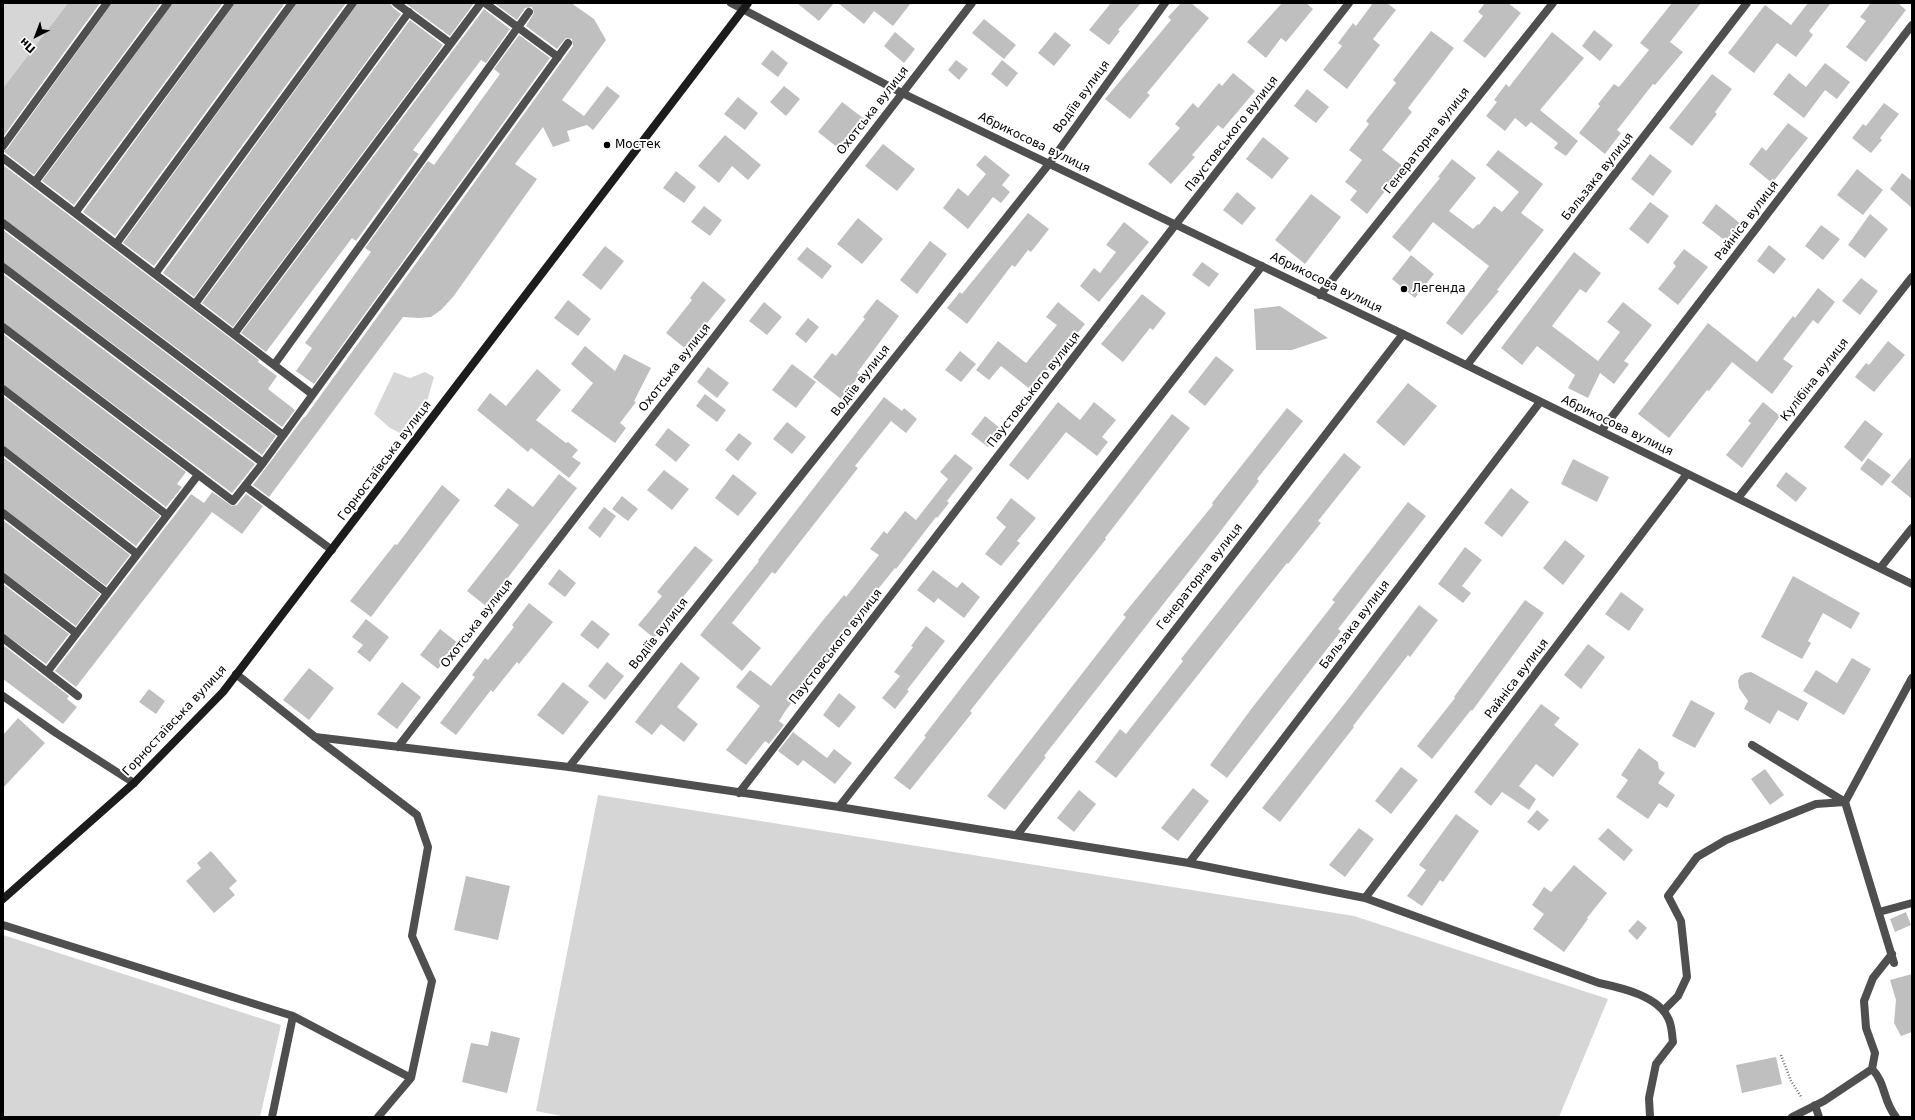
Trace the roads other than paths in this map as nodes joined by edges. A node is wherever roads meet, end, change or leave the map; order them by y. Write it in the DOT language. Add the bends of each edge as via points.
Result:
graph roads {
  1 [pos="107,3"];
  2 [pos="168,3"];
  3 [pos="230,3"];
  4 [pos="292,3"];
  5 [pos="353,3"];
  6 [pos="396,3"];
  7 [pos="481,3"];
  8 [pos="484,3"];
  9 [pos="731,3"];
  10 [pos="972,3"];
  11 [pos="1165,3"];
  12 [pos="1349,3"];
  13 [pos="1552,3"];
  14 [pos="1747,3"];
  15 [pos="746,6"];
  16 [pos="409,12"];
  17 [pos="529,12"];
  18 [pos="1912,26"];
  19 [pos="518,27"];
  20 [pos="450,43"];
  21 [pos="568,43"];
  22 [pos="558,58"];
  23 [pos="902,93"];
  24 [pos="3,146"];
  25 [pos="3,158"];
  26 [pos="1049,164"];
  27 [pos="35,182"];
  28 [pos="75,213"];
  29 [pos="3,223"];
  30 [pos="1176,224"];
  31 [pos="116,244"];
  32 [pos="1262,266"];
  33 [pos="3,267"];
  34 [pos="155,274"];
  35 [pos="1912,277"];
  36 [pos="1320,295"];
  37 [pos="195,304"];
  38 [pos="3,327"];
  39 [pos="234,334"];
  40 [pos="1403,334"];
  41 [pos="274,365"];
  42 [pos="1467,365"];
  43 [pos="3,389"];
  44 [pos="312,394"];
  45 [pos="1540,402"];
  46 [pos="1601,431"];
  47 [pos="283,435"];
  48 [pos="3,450"];
  49 [pos="263,462"];
  50 [pos="198,474"];
  51 [pos="1688,474"];
  52 [pos="245,486"];
  53 [pos="1738,498"];
  54 [pos="3,513"];
  55 [pos="167,515"];
  56 [pos="1912,528"];
  57 [pos="332,550"];
  58 [pos="137,554"];
  59 [pos="1881,567"];
  60 [pos="3,577"];
  61 [pos="1912,584"];
  62 [pos="107,593"];
  63 [pos="76,633"];
  64 [pos="3,638"];
  65 [pos="47,672"];
  66 [pos="236,674"];
  67 [pos="1912,678"];
  68 [pos="3,696"];
  69 [pos="78,696"];
  70 [pos="315,737"];
  71 [pos="1752,745"];
  72 [pos="398,747"];
  73 [pos="568,768"];
  74 [pos="134,783"];
  75 [pos="739,793"];
  76 [pos="1845,802"];
  77 [pos="840,807"];
  78 [pos="1017,835"];
  79 [pos="1189,863"];
  80 [pos="1365,898"];
  81 [pos="3,899"];
  82 [pos="1912,903"];
  83 [pos="1879,912"];
  84 [pos="3,925"];
  85 [pos="1892,954"];
  86 [pos="1894,963"];
  87 [pos="1664,1010"];
  88 [pos="293,1016"];
  89 [pos="1872,1069"];
  90 [pos="411,1078"];
  91 [pos="1812,1107"];
  92 [pos="272,1117"];
  93 [pos="378,1117"];
  94 [pos="1650,1117"];
  95 [pos="1792,1117"];
  96 [pos="1819,1117"];
  97 [pos="1896,1117"];
  1 -- 24 [label="street"];
  2 -- 27 [label="street"];
  3 -- 28 [label="street"];
  4 -- 31 [label="street"];
  5 -- 34 [label="street"];
  6 -- 16 [label="street"];
  7 -- 20 [label="street"];
  8 -- 19 [label="street"];
  9 -- 15 [label="street, Абрикосова вулиця"];
  10 -- 23 [label="street, Охотська вулиця"];
  11 -- 26 [label="street, Водіїв вулиця"];
  12 -- 30 [label="street, Паустовського вулиця"];
  13 -- 36 [label="street, Генераторна вулиця"];
  14 -- 42 [label="street, Бальзака вулиця"];
  15 -- 23 [label="street, Абрикосова вулиця"];
  15 -- 57 [label="main road, Горностаївська вулиця"];
  16 -- 20 [label="street"];
  16 -- 37 [label="street"];
  17 -- 19 [label="street"];
  18 -- 46 [label="street, Райніса вулиця"];
  19 -- 22 [label="street"];
  19 -- 41 [label="street"];
  20 -- 39 [label="street"];
  21 -- 22 [label="street"];
  22 -- 44 [label="street"];
  23 -- 26 [label="street, Абрикосова вулиця"];
  23 -- 72 [label="street, Охотська вулиця"];
  25 -- 27 [label="street"];
  26 -- 30 [label="street, Абрикосова вулиця"];
  26 -- 73 [label="street, Водіїв вулиця"];
  27 -- 28 [label="street"];
  28 -- 31 [label="street"];
  29 -- 47 [label="street"];
  30 -- 32 [label="street, Абрикосова вулиця"];
  30 -- 75 [label="street, Паустовського вулиця"];
  31 -- 34 [label="street"];
  32 -- 36 [label="street, Абрикосова вулиця"];
  32 -- 77 [label="street"];
  33 -- 49 [label="street"];
  34 -- 37 [label="street"];
  35 -- 53 [label="street, Кулібіна вулиця"];
  36 -- 40 [label="street, Абрикосова вулиця"];
  37 -- 39 [label="street"];
  38 -- 50 [label="street"];
  39 -- 41 [label="street"];
  40 -- 42 [label="street, Абрикосова вулиця"];
  40 -- 78 [label="street, Генераторна вулиця"];
  41 -- 44 [label="street"];
  42 -- 45 [label="street, Абрикосова вулиця"];
  43 -- 55 [label="street"];
  44 -- 47 [label="street"];
  45 -- 46 [label="street, Абрикосова вулиця"];
  45 -- 79 [label="street, Бальзака вулиця"];
  46 -- 51 [label="street, Абрикосова вулиця"];
  47 -- 49 [label="street"];
  48 -- 58 [label="street"];
  49 -- 52 [label="street"];
  50 -- 52 [label="street" via="233,501"];
  50 -- 55 [label="street"];
  51 -- 53 [label="street, Абрикосова вулиця"];
  51 -- 80 [label="street, Райніса вулиця"];
  52 -- 57 [label="street"];
  53 -- 59 [label="street, Абрикосова вулиця"];
  54 -- 62 [label="street"];
  55 -- 58 [label="street"];
  56 -- 59 [label="street"];
  57 -- 66 [label="main road, Горностаївська вулиця"];
  58 -- 62 [label="street"];
  59 -- 61 [label="street, Абрикосова вулиця"];
  60 -- 63 [label="street"];
  62 -- 63 [label="street"];
  63 -- 65 [label="street"];
  64 -- 65 [label="street"];
  65 -- 69 [label="street"];
  66 -- 70 [label="street"];
  66 -- 74 [label="main road, Горностаївська вулиця" via="223,692"];
  67 -- 76 [label="street"];
  68 -- 74 [label="street"];
  70 -- 72 [label="street"];
  70 -- 90 [label="street" via="417,815 428,847 412,936 432,981"];
  71 -- 76 [label="street"];
  72 -- 73 [label="street"];
  73 -- 75 [label="street"];
  74 -- 81 [label="main road, Горностаївська вулиця"];
  75 -- 77 [label="street"];
  76 -- 83 [label="street"];
  76 -- 87 [label="street" via="1816,804 1726,840 1697,857 1668,896 1681,921 1687,977 1678,996"];
  77 -- 78 [label="street"];
  78 -- 79 [label="street"];
  79 -- 80 [label="street"];
  80 -- 87 [label="street" via="1599,983 1633,991"];
  82 -- 83 [label="street"];
  83 -- 85 [label="street"];
  84 -- 88 [label="street"];
  85 -- 86 [label="street"];
  85 -- 89 [label="street" via="1873,978 1864,1001 1866,1028 1875,1053"];
  87 -- 94 [label="street" via="1670,1022 1673,1042 1656,1064 1649,1098"];
  88 -- 90 [label="street"];
  88 -- 92 [label="street"];
  89 -- 91 [label="street"];
  89 -- 97 [label="street" via="1880,1077 1890,1110"];
  90 -- 93 [label="street"];
  91 -- 95 [label="street"];
  91 -- 96 [label="street"];
}
